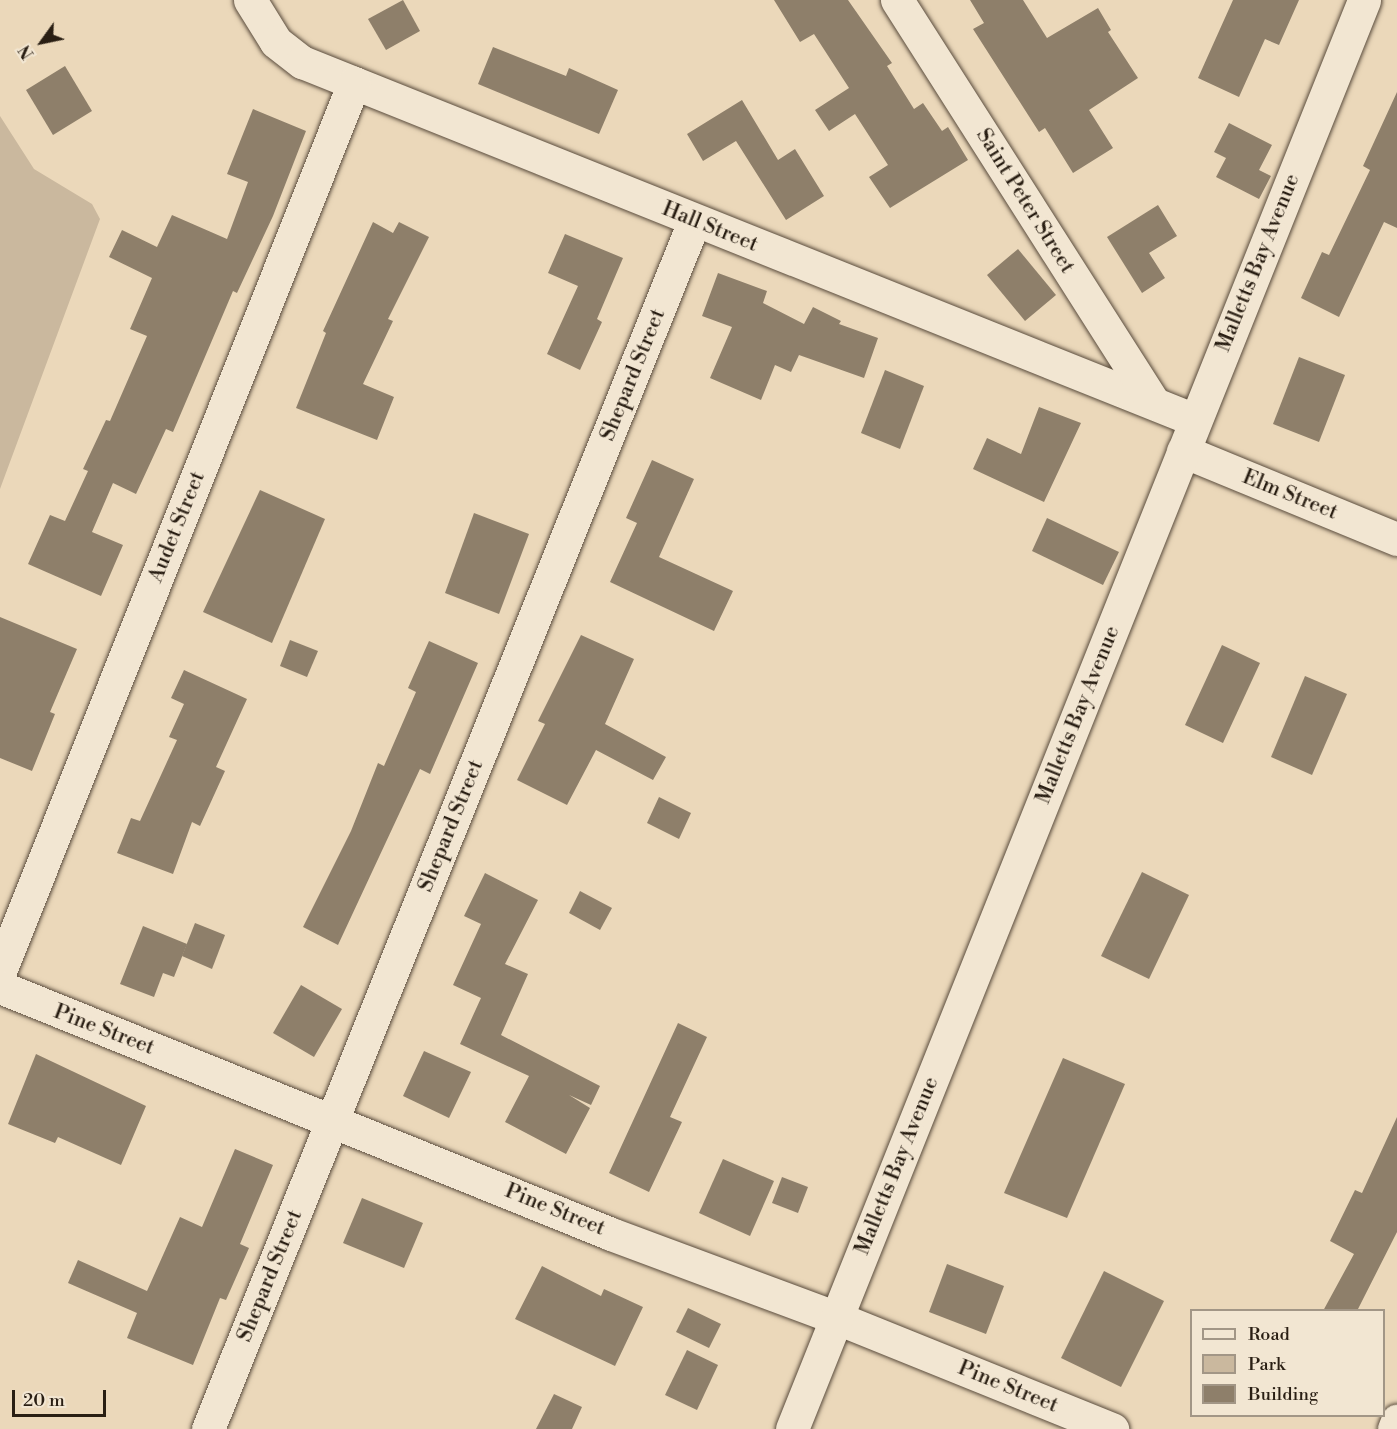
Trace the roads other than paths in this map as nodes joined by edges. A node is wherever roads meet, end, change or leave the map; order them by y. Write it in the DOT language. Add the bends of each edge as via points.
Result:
graph roads {
  1 [pos="250,0"];
  2 [pos="897,0"];
  3 [pos="1364,0"];
  4 [pos="354,83"];
  5 [pos="694,222"];
  6 [pos="1152,401"];
  7 [pos="1196,420"];
  8 [pos="1184,451"];
  9 [pos="1397,539"];
  10 [pos="0,970"];
  11 [pos="0,987"];
  12 [pos="334,1119"];
  13 [pos="837,1318"];
  14 [pos="1397,1421"];
  15 [pos="208,1429"];
  16 [pos="792,1429"];
  17 [pos="1112,1429"];
  18 [pos="1394,1429"];
  1 -- 4 [label="street, Hall Street" via="287,53"];
  2 -- 6 [label="street, Saint Peter Street"];
  3 -- 7 [label="street, Malletts Bay Avenue"];
  4 -- 5 [label="street, Hall Street"];
  4 -- 10 [label="street, Audet Street"];
  5 -- 6 [label="street, Hall Street"];
  5 -- 12 [label="street, Shepard Street"];
  6 -- 7 [label="street, Hall Street"];
  7 -- 8 [label="street, Malletts Bay Avenue"];
  8 -- 9 [label="street, Elm Street"];
  8 -- 13 [label="street, Malletts Bay Avenue"];
  11 -- 12 [label="street, Pine Street"];
  12 -- 13 [label="street, Pine Street" via="611,1234"];
  12 -- 15 [label="street, Shepard Street"];
  13 -- 16 [label="street, Malletts Bay Avenue"];
  13 -- 17 [label="street, Pine Street"];
  14 -- 18 [label="street"];
}
